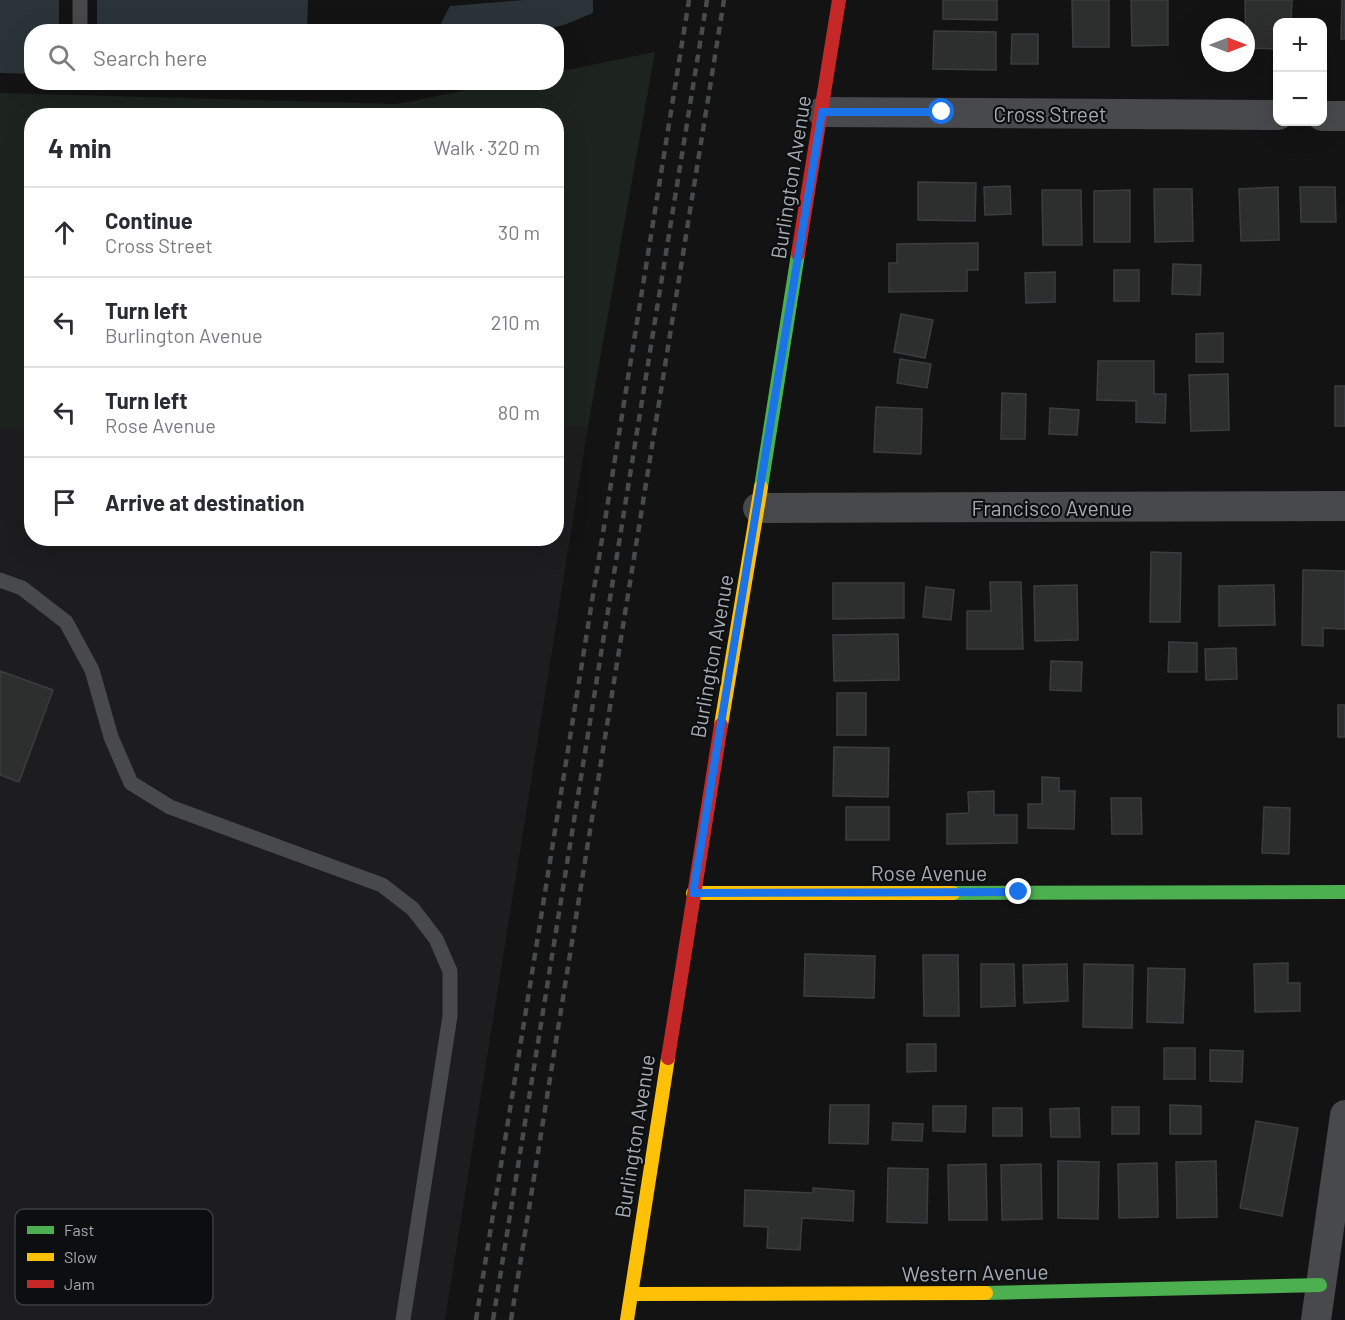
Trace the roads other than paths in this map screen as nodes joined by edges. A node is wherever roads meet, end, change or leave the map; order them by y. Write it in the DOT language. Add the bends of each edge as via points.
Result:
graph roads {
  1 [pos="80,0"];
  2 [pos="839,0"];
  3 [pos="80,24"];
  4 [pos="822,112"];
  5 [pos="1273,115"];
  6 [pos="1327,116"];
  7 [pos="1345,116"];
  8 [pos="1345,506"];
  9 [pos="758,508"];
  10 [pos="0,580"];
  11 [pos="1345,892"];
  12 [pos="693,893"];
  13 [pos="1345,1115"];
  14 [pos="1320,1286"];
  15 [pos="632,1294"];
  16 [pos="403,1320"];
  17 [pos="627,1320"];
  18 [pos="1316,1320"];
  1 -- 3 [label="lane"];
  2 -- 4 [label="street, Burlington Avenue"];
  4 -- 5 [label="street, Cross Street"];
  4 -- 9 [label="street, Burlington Avenue"];
  6 -- 7 [label="street"];
  8 -- 9 [label="street, Francisco Avenue"];
  9 -- 12 [label="street, Burlington Avenue"];
  10 -- 16 [label="lane" via="21,588 66,622 92,670 111,737 131,783 170,807 382,885 413,909 436,939 450,971 450,1016"];
  11 -- 12 [label="street, Rose Avenue"];
  12 -- 15 [label="street, Burlington Avenue"];
  13 -- 14 [label="street"];
  14 -- 15 [label="street, Western Avenue" via="912,1295"];
  14 -- 18 [label="street"];
  15 -- 17 [label="street, Burlington Avenue"];
}
